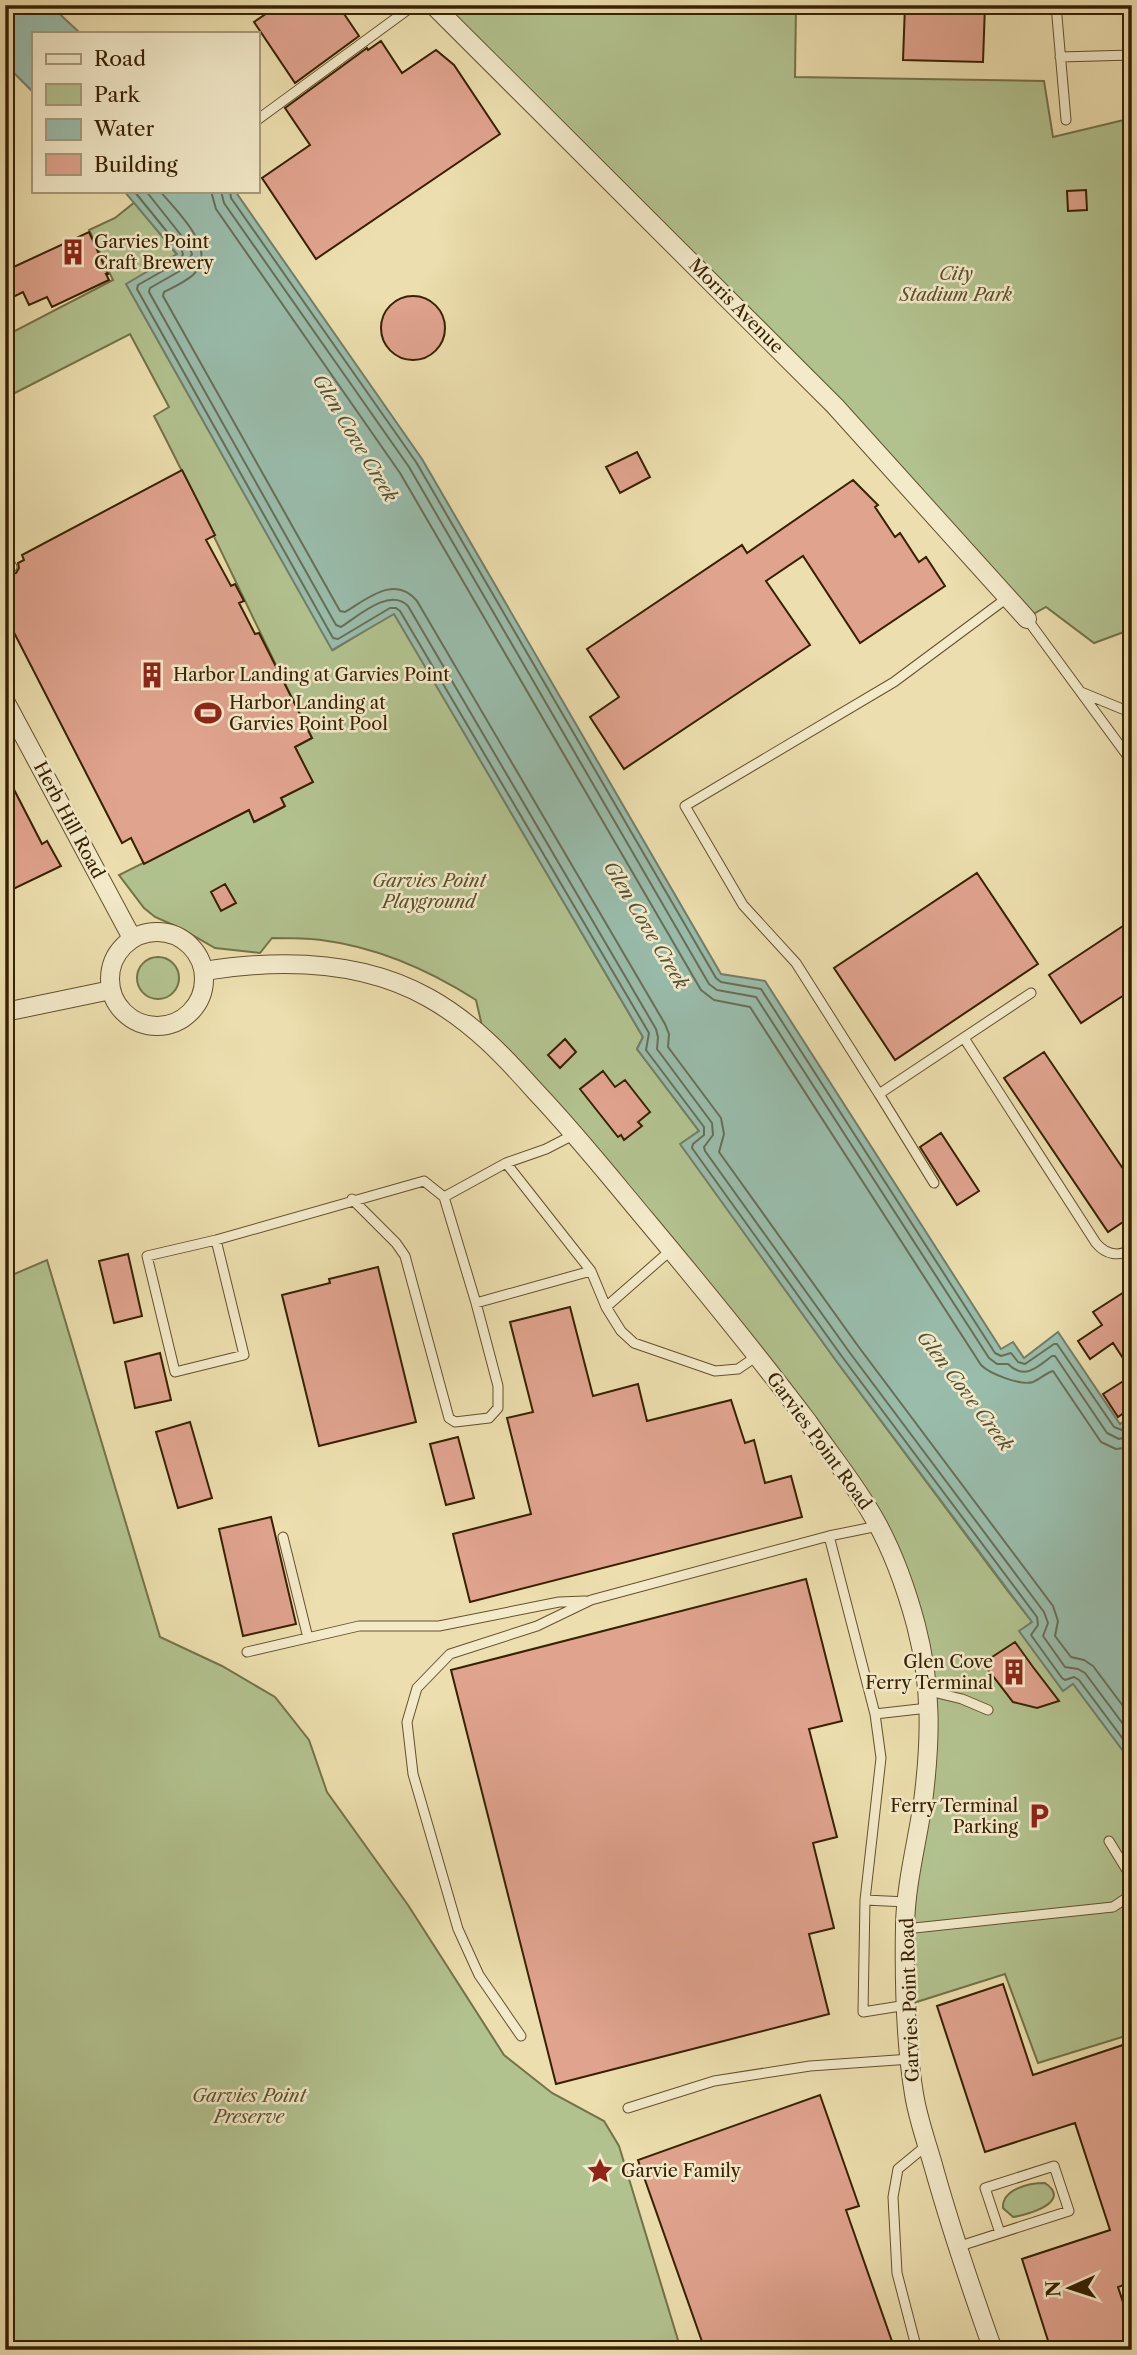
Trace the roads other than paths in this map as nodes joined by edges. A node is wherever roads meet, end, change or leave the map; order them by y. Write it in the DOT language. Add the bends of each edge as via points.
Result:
graph roads {
  1 [pos="414,5"];
  2 [pos="433,5"];
  3 [pos="1056,5"];
  4 [pos="1132,55"];
  5 [pos="1060,57"];
  6 [pos="259,119"];
  7 [pos="1066,120"];
  8 [pos="5,554"];
  9 [pos="12,567"];
  10 [pos="1007,598"];
  11 [pos="1027,619"];
  12 [pos="1080,691"];
  13 [pos="5,701"];
  14 [pos="1132,713"];
  15 [pos="11,724"];
  16 [pos="1132,762"];
  17 [pos="132,938"];
  18 [pos="204,971"];
  19 [pos="111,990"];
  20 [pos="1031,993"];
  21 [pos="5,1012"];
  22 [pos="964,1038"];
  23 [pos="879,1094"];
  24 [pos="575,1134"];
  25 [pos="506,1164"];
  26 [pos="934,1183"];
  27 [pos="444,1197"];
  28 [pos="352,1199"];
  29 [pos="216,1240"];
  30 [pos="1132,1249"];
  31 [pos="671,1250"];
  32 [pos="591,1271"];
  33 [pos="477,1303"];
  34 [pos="606,1307"];
  35 [pos="758,1356"];
  36 [pos="878,1526"];
  37 [pos="829,1536"];
  38 [pos="283,1537"];
  39 [pos="591,1600"];
  40 [pos="308,1638"];
  41 [pos="247,1652"];
  42 [pos="929,1700"];
  43 [pos="988,1710"];
  44 [pos="874,1714"];
  45 [pos="1109,1841"];
  46 [pos="865,1899"];
  47 [pos="906,1902"];
  48 [pos="905,1929"];
  49 [pos="907,2005"];
  50 [pos="521,2036"];
  51 [pos="911,2059"];
  52 [pos="628,2108"];
  53 [pos="927,2145"];
  54 [pos="1000,2233"];
  55 [pos="957,2247"];
  56 [pos="917,2350"];
  57 [pos="993,2350"];
  1 -- 6 [label="lane"];
  2 -- 10 [label="street, Morris Avenue" via="835,406"];
  3 -- 5 [label="lane"];
  4 -- 5 [label="lane"];
  5 -- 7 [label="lane"];
  8 -- 9 [label="lane"];
  10 -- 11 [label="street, Morris Avenue"];
  10 -- 23 [label="lane" via="894,682 685,806 743,905 796,963"];
  11 -- 12 [label="lane"];
  12 -- 14 [label="lane"];
  12 -- 16 [label="lane"];
  13 -- 15 [label="street, Herb Hill Road"];
  15 -- 17 [label="street, Herb Hill Road"];
  17 -- 18 [label="street" via="148,932 180,937 195,952"];
  17 -- 19 [label="street" via="113,962"];
  18 -- 19 [label="street" via="199,1003 175,1024 143,1025 117,1005"];
  18 -- 24 [label="street, Garvies Point Road" via="247,965 327,966 393,981 429,998 493,1044"];
  19 -- 21 [label="street"];
  20 -- 22 [label="lane"];
  22 -- 23 [label="lane"];
  22 -- 30 [label="lane" via="1096,1244 1114,1254"];
  23 -- 26 [label="lane"];
  24 -- 25 [label="lane"];
  24 -- 31 [label="street, Garvies Point Road"];
  25 -- 27 [label="lane"];
  25 -- 32 [label="lane"];
  27 -- 28 [label="lane" via="424,1181"];
  27 -- 33 [label="lane"];
  28 -- 29 [label="lane"];
  28 -- 33 [label="lane" via="405,1256 449,1418 455,1422 489,1418 498,1408 498,1386"];
  29 -- 29 [label="lane" via="244,1355 175,1372 147,1256"];
  31 -- 34 [label="lane"];
  31 -- 35 [label="street, Garvies Point Road"];
  32 -- 33 [label="lane"];
  32 -- 34 [label="lane"];
  34 -- 35 [label="lane" via="634,1343 715,1371 738,1369"];
  35 -- 36 [label="street, Garvies Point Road"];
  36 -- 37 [label="lane"];
  36 -- 42 [label="street, Garvies Point Road" via="902,1578 916,1625"];
  37 -- 39 [label="lane"];
  37 -- 44 [label="lane"];
  38 -- 40 [label="lane"];
  39 -- 40 [label="lane" via="439,1626 359,1626"];
  39 -- 50 [label="lane" via="537,1626 450,1654 417,1688 407,1722 413,1774 458,1929 479,1975"];
  40 -- 41 [label="lane"];
  42 -- 43 [label="lane" via="962,1699"];
  42 -- 44 [label="lane"];
  42 -- 47 [label="street, Garvies Point Road" via="925,1782"];
  44 -- 46 [label="lane" via="881,1758"];
  45 -- 48 [label="lane" via="1131,1877 1128,1897 1113,1907"];
  46 -- 47 [label="lane"];
  46 -- 49 [label="lane" via="863,2012"];
  47 -- 48 [label="street, Garvies Point Road"];
  48 -- 49 [label="street, Garvies Point Road"];
  49 -- 51 [label="street, Garvies Point Road"];
  51 -- 52 [label="lane" via="810,2066 714,2081"];
  51 -- 53 [label="street, Garvies Point Road" via="914,2096"];
  53 -- 55 [label="street, Garvies Point Road"];
  53 -- 56 [label="lane" via="898,2169 892,2197 897,2273"];
  54 -- 54 [label="lane" via="1069,2211 1054,2166 985,2188"];
  54 -- 55 [label="lane"];
  55 -- 57 [label="street, Garvies Point Road"];
}
